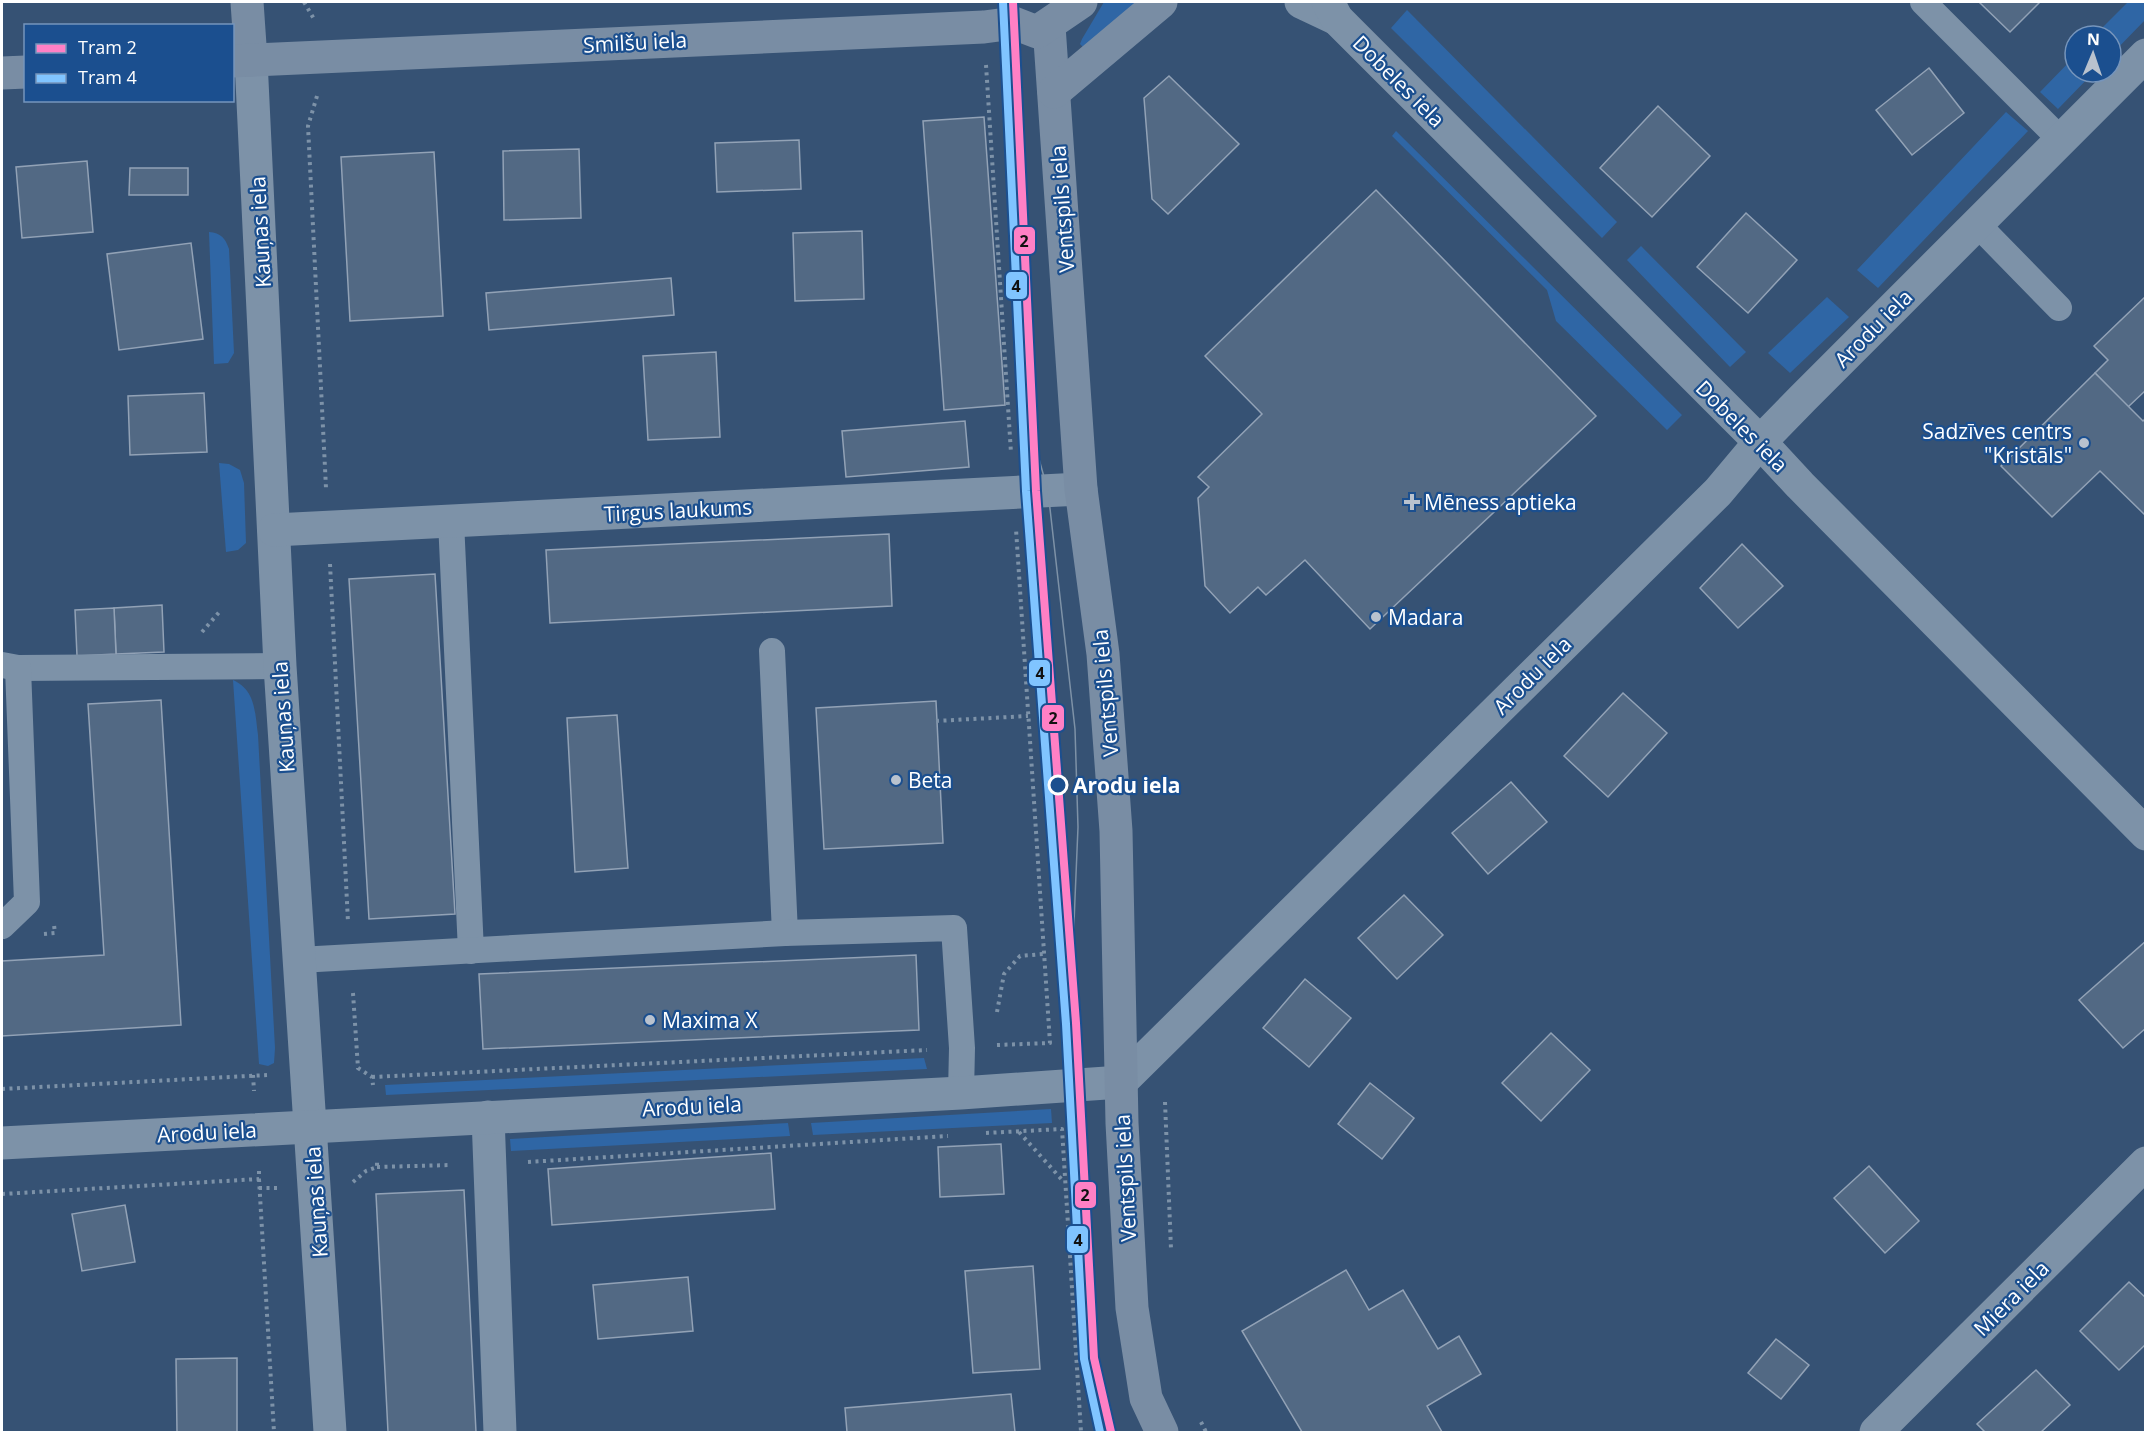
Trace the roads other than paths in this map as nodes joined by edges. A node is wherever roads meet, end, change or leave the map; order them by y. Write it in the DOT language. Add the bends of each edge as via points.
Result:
graph roads {
  1 [pos="247,2"];
  2 [pos="1081,2"];
  3 [pos="1161,2"];
  4 [pos="1301,2"];
  5 [pos="1923,2"];
  6 [pos="1332,10"];
  7 [pos="1018,12"];
  8 [pos="1049,26"];
  9 [pos="2145,55"];
  10 [pos="242,61"];
  11 [pos="24,72"];
  12 [pos="2,73"];
  13 [pos="1054,92"];
  14 [pos="2061,140"];
  15 [pos="1977,224"];
  16 [pos="2059,308"];
  17 [pos="1760,442"];
  18 [pos="1082,489"];
  19 [pos="451,521"];
  20 [pos="274,530"];
  21 [pos="772,651"];
  22 [pos="10,666"];
  23 [pos="280,666"];
  24 [pos="2145,834"];
  25 [pos="2,926"];
  26 [pos="785,933"];
  27 [pos="471,951"];
  28 [pos="299,960"];
  29 [pos="1121,1082"];
  30 [pos="962,1093"];
  31 [pos="488,1117"];
  32 [pos="311,1127"];
  33 [pos="2,1143"];
  34 [pos="2145,1163"];
  35 [pos="330,1432"];
  36 [pos="500,1432"];
  37 [pos="1162,1432"];
  38 [pos="1876,1432"];
  1 -- 10 [label="street, Kauņas iela"];
  2 -- 8 [label="street"];
  3 -- 13 [label="street"];
  4 -- 6 [label="street, Dobeles iela"];
  5 -- 14 [label="lane"];
  6 -- 17 [label="street, Dobeles iela"];
  7 -- 8 [label="street, Smilšu iela" via="1037,32"];
  7 -- 10 [label="street, Smilšu iela" via="972,27"];
  8 -- 13 [label="street, Ventspils iela"];
  9 -- 14 [label="street, Arodu iela"];
  10 -- 20 [label="street, Kauņas iela"];
  11 -- 12 [label="street"];
  13 -- 18 [label="street, Ventspils iela"];
  14 -- 15 [label="street, Arodu iela"];
  15 -- 16 [label="lane"];
  15 -- 17 [label="street, Arodu iela"];
  17 -- 24 [label="street, Dobeles iela"];
  17 -- 29 [label="street, Arodu iela" via="1718,492"];
  18 -- 19 [label="street, Tirgus laukums"];
  18 -- 29 [label="street, Ventspils iela" via="1103,654 1116,831"];
  19 -- 20 [label="street, Tirgus laukums"];
  19 -- 27 [label="lane"];
  20 -- 23 [label="street, Kauņas iela"];
  21 -- 26 [label="lane"];
  22 -- 23 [label="lane"];
  22 -- 25 [label="lane" via="27,902"];
  23 -- 28 [label="street, Kauņas iela"];
  26 -- 27 [label="lane"];
  26 -- 30 [label="lane" via="954,928"];
  27 -- 28 [label="lane"];
  28 -- 32 [label="street, Kauņas iela"];
  29 -- 30 [label="street, Arodu iela"];
  29 -- 37 [label="street, Ventspils iela" via="1132,1308 1146,1398"];
  30 -- 31 [label="street, Arodu iela"];
  31 -- 32 [label="street, Arodu iela"];
  31 -- 36 [label="street"];
  32 -- 33 [label="street, Arodu iela"];
  32 -- 35 [label="street, Kauņas iela"];
  34 -- 38 [label="street, Miera iela"];
}
